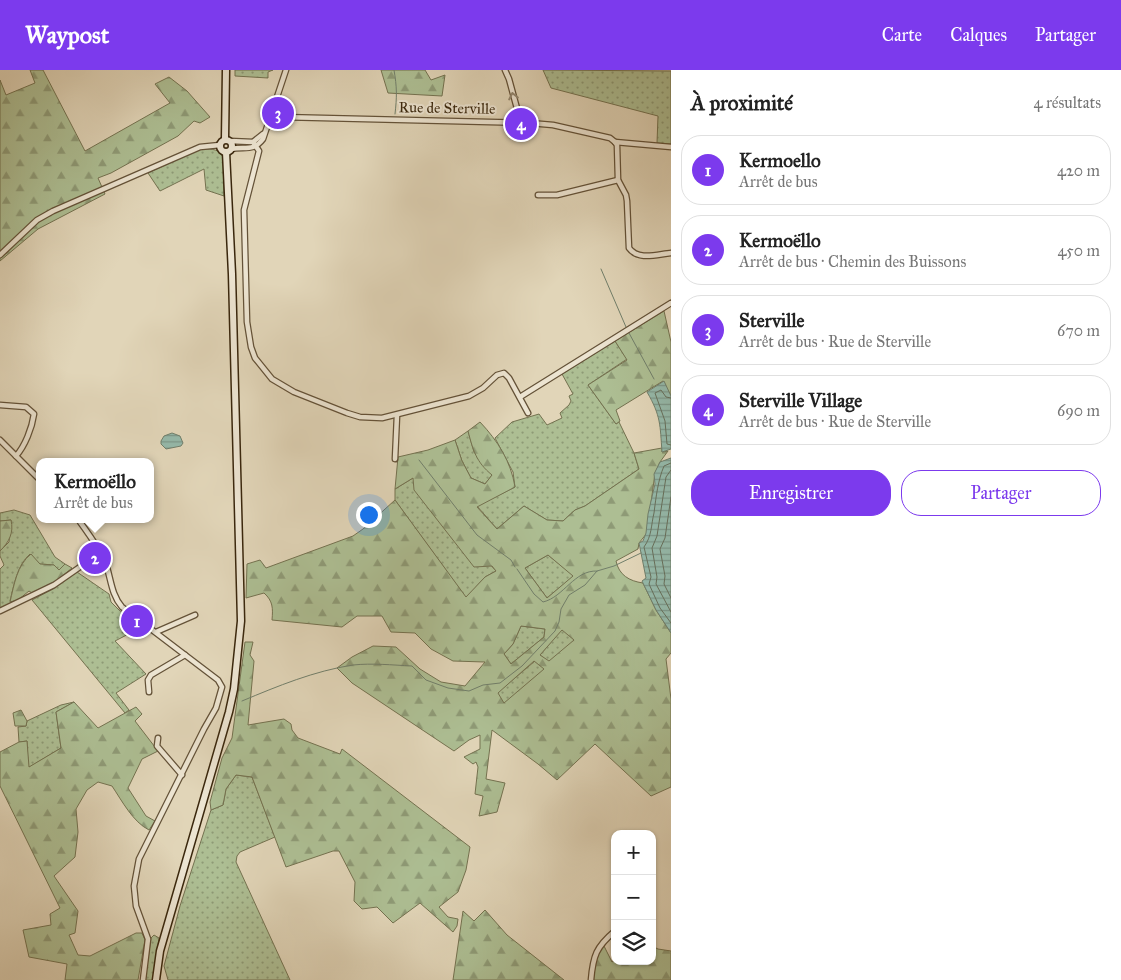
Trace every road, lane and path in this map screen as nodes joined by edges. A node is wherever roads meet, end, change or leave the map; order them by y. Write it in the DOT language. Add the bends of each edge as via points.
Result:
graph roads {
  1 [pos="226,70"];
  2 [pos="286,70"];
  3 [pos="505,70"];
  4 [pos="272,115"];
  5 [pos="521,123"];
  6 [pos="228,140"];
  7 [pos="615,142"];
  8 [pos="220,145"];
  9 [pos="254,145"];
  10 [pos="671,147"];
  11 [pos="228,151"];
  12 [pos="618,180"];
  13 [pos="538,195"];
  14 [pos="671,253"];
  15 [pos="0,255"];
  16 [pos="671,302"];
  17 [pos="520,396"];
  18 [pos="0,405"];
  19 [pos="528,413"];
  20 [pos="397,416"];
  21 [pos="0,440"];
  22 [pos="16,456"];
  23 [pos="395,459"];
  24 [pos="36,476"];
  25 [pos="81,523"];
  26 [pos="100,552"];
  27 [pos="0,611"];
  28 [pos="195,615"];
  29 [pos="156,632"];
  30 [pos="185,655"];
  31 [pos="149,692"];
  32 [pos="158,738"];
  33 [pos="182,775"];
  34 [pos="611,935"];
  35 [pos="143,980"];
  36 [pos="156,980"];
  37 [pos="590,980"];
  1 -- 6 [label="main road"];
  2 -- 4 [label="street"];
  5 -- 3 [label="street, one-way"];
  4 -- 5 [label="street, Rue de Sterville"];
  4 -- 9 [label="street" via="263,138"];
  5 -- 7 [label="street, Rue de Sterville" via="553,125 610,138"];
  6 -- 8 [label="main road"];
  6 -- 9 [label="street"];
  6 -- 11 [label="main road" via="232,146"];
  7 -- 10 [label="street, Rue de Sterville"];
  7 -- 12 [label="street"];
  8 -- 11 [label="main road" via="220,149"];
  8 -- 15 [label="street" via="200,147 53,211 32,225"];
  9 -- 11 [label="street"];
  9 -- 20 [label="street" via="257,160 244,210 247,322 255,358 272,379 294,392 360,417"];
  11 -- 36 [label="main road" via="241,621 229,712 160,951"];
  12 -- 13 [label="street" via="557,195"];
  12 -- 14 [label="street" via="626,195 628,242 632,252 642,256"];
  16 -- 17 [label="street"];
  17 -- 19 [label="street"];
  17 -- 20 [label="street" via="504,373 469,396"];
  18 -- 22 [label="street" via="26,407 34,414"];
  20 -- 23 [label="street"];
  21 -- 22 [label="street"];
  22 -- 24 [label="street"];
  25 -- 26 [label="street"];
  26 -- 27 [label="street" via="54,585"];
  26 -- 29 [label="street" via="116,601"];
  28 -- 29 [label="street"];
  29 -- 30 [label="street"];
  30 -- 31 [label="street" via="151,675"];
  30 -- 33 [label="street" via="222,686 216,708"];
  32 -- 33 [label="street" via="157,746"];
  33 -- 35 [label="street" via="152,831 137,868 134,886 136,906 148,938"];
  34 -- 37 [label="street" via="601,944 593,960"];
}
